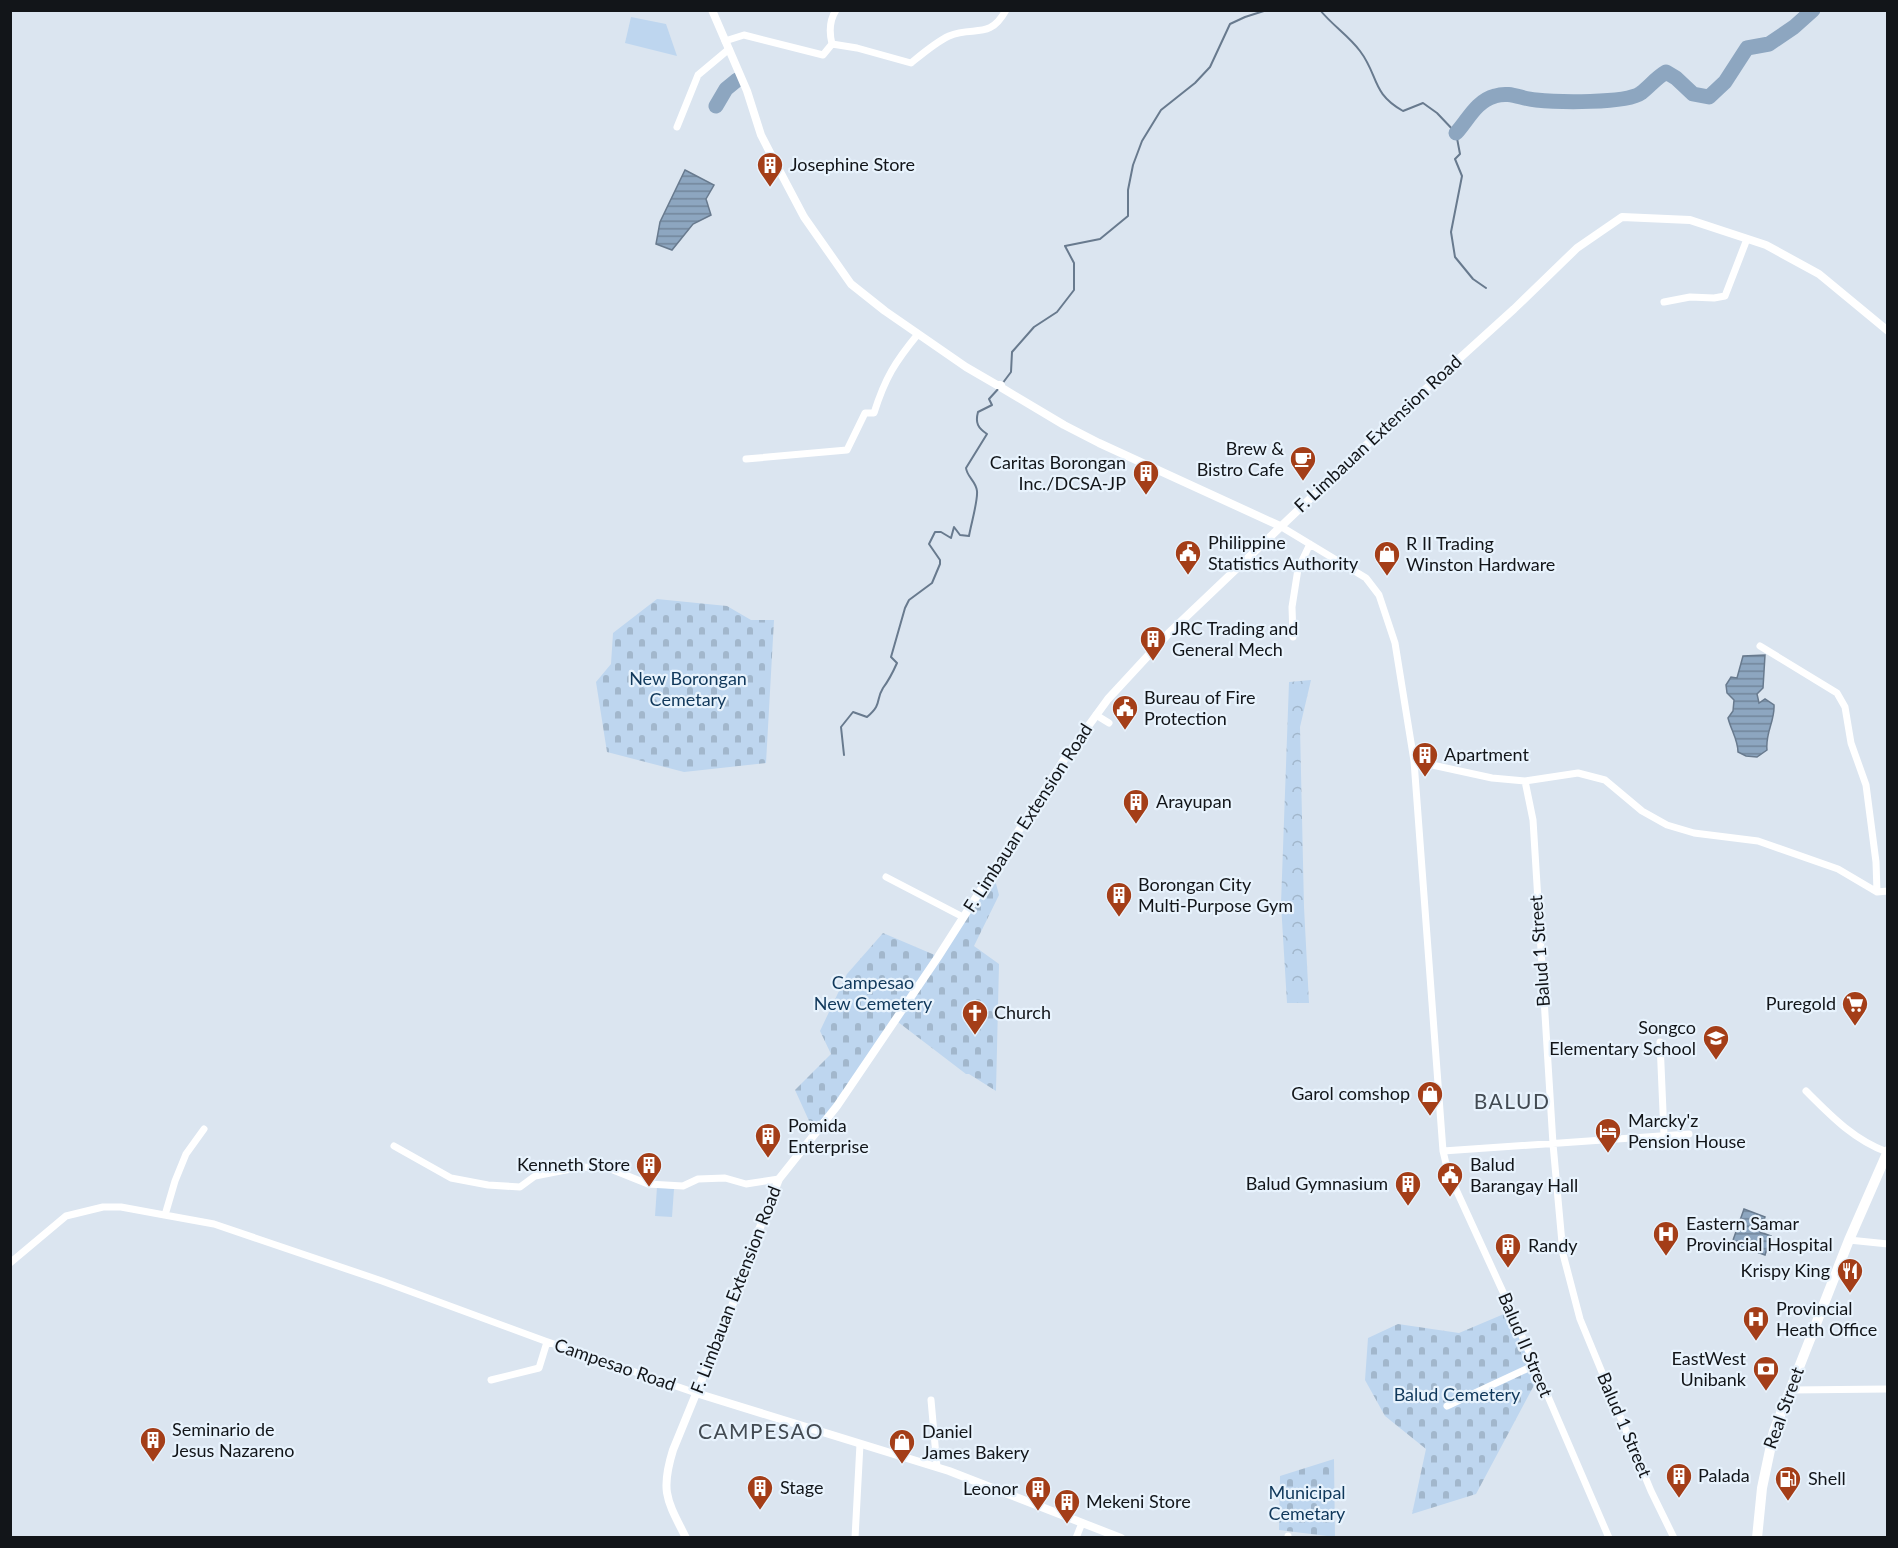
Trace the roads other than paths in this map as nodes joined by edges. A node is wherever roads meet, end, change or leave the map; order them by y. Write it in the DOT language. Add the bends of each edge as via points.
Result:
graph roads {
  1 [pos="712,10"];
  2 [pos="836,10"];
  3 [pos="1006,10"];
  4 [pos="832,44"];
  5 [pos="727,45"];
  6 [pos="676,127"];
  7 [pos="1748,239"];
  8 [pos="1664,302"];
  9 [pos="1887,331"];
  10 [pos="918,334"];
  11 [pos="746,459"];
  12 [pos="1280,526"];
  13 [pos="1310,544"];
  14 [pos="1293,637"];
  15 [pos="1760,646"];
  16 [pos="1096,715"];
  17 [pos="1109,723"];
  18 [pos="1414,761"];
  19 [pos="1525,781"];
  20 [pos="886,877"];
  21 [pos="1887,891"];
  22 [pos="1877,892"];
  23 [pos="963,916"];
  24 [pos="1660,1042"];
  25 [pos="1806,1091"];
  26 [pos="204,1129"];
  27 [pos="1689,1134"];
  28 [pos="1664,1135"];
  29 [pos="1553,1144"];
  30 [pos="394,1146"];
  31 [pos="1443,1152"];
  32 [pos="1887,1152"];
  33 [pos="779,1179"];
  34 [pos="165,1215"];
  35 [pos="1849,1240"];
  36 [pos="1887,1244"];
  37 [pos="10,1263"];
  38 [pos="547,1342"];
  39 [pos="1535,1365"];
  40 [pos="491,1380"];
  41 [pos="1887,1389"];
  42 [pos="1791,1390"];
  43 [pos="696,1393"];
  44 [pos="932,1400"];
  45 [pos="1448,1406"];
  46 [pos="860,1444"];
  47 [pos="937,1467"];
  48 [pos="1082,1523"];
  49 [pos="686,1538"];
  50 [pos="855,1538"];
  51 [pos="1076,1538"];
  52 [pos="1121,1538"];
  53 [pos="1609,1538"];
  54 [pos="1674,1538"];
  55 [pos="1757,1538"];
  1 -- 5 [label="street"];
  2 -- 4 [label="street" via="831,17"];
  3 -- 4 [label="street" via="993,28 950,35 910,63"];
  4 -- 5 [label="street" via="823,55 744,35"];
  5 -- 6 [label="street" via="698,75"];
  5 -- 10 [label="street" via="761,135 804,217 851,284"];
  7 -- 8 [label="street" via="1725,296"];
  7 -- 9 [label="street, F. Limbauan Extension Road" via="1819,274"];
  7 -- 12 [label="street, F. Limbauan Extension Road" via="1690,220 1622,217 1577,248"];
  10 -- 11 [label="street" via="884,383 874,413 866,413 847,450"];
  10 -- 12 [label="street" via="1064,425"];
  12 -- 13 [label="street, Balud II Street"];
  12 -- 16 [label="street, F. Limbauan Extension Road" via="1168,633"];
  13 -- 14 [label="street" via="1298,569 1292,607"];
  13 -- 18 [label="street, Balud II Street" via="1366,578 1379,595 1395,643"];
  15 -- 22 [label="street" via="1837,693 1845,707 1851,743 1866,785"];
  16 -- 17 [label="street"];
  16 -- 23 [label="street, F. Limbauan Extension Road"];
  18 -- 19 [label="street"];
  18 -- 31 [label="street, Balud II Street"];
  19 -- 22 [label="street" via="1578,773 1605,780 1642,811 1667,825 1694,833 1758,841 1838,869"];
  19 -- 29 [label="street, Balud 1 Street" via="1533,820"];
  20 -- 23 [label="street"];
  21 -- 22 [label="street"];
  23 -- 33 [label="street, F. Limbauan Extension Road" via="837,1106"];
  24 -- 28 [label="street"];
  25 -- 32 [label="street" via="1842,1126"];
  26 -- 34 [label="street" via="186,1154"];
  27 -- 28 [label="street"];
  28 -- 29 [label="street"];
  29 -- 31 [label="street"];
  29 -- 54 [label="street, Balud 1 Street" via="1563,1254 1580,1319"];
  30 -- 33 [label="street" via="451,1178 488,1185 520,1187 535,1176 581,1167 608,1168 648,1184 682,1186 698,1179 725,1178 746,1184"];
  31 -- 39 [label="street, Balud II Street" via="1448,1172"];
  32 -- 35 [label="main road, Real Street"];
  33 -- 43 [label="street, F. Limbauan Extension Road"];
  34 -- 37 [label="street, Campesao Road" via="103,1207 66,1216"];
  34 -- 38 [label="street, Campesao Road" via="214,1224"];
  35 -- 36 [label="street"];
  35 -- 42 [label="main road, Real Street"];
  38 -- 40 [label="street" via="539,1368"];
  38 -- 43 [label="street, Campesao Road"];
  39 -- 45 [label="street"];
  39 -- 53 [label="street, Balud II Street"];
  41 -- 42 [label="street"];
  42 -- 55 [label="main road, Real Street" via="1766,1459"];
  43 -- 46 [label="street, Campesao Road"];
  43 -- 49 [label="street, F. Limbauan Extension Road" via="667,1472 667,1500"];
  44 -- 47 [label="street"];
  46 -- 47 [label="street, Campesao Road"];
  46 -- 50 [label="street"];
  47 -- 48 [label="street, Campesao Road"];
  48 -- 51 [label="street"];
  48 -- 52 [label="street, Campesao Road"];
}
